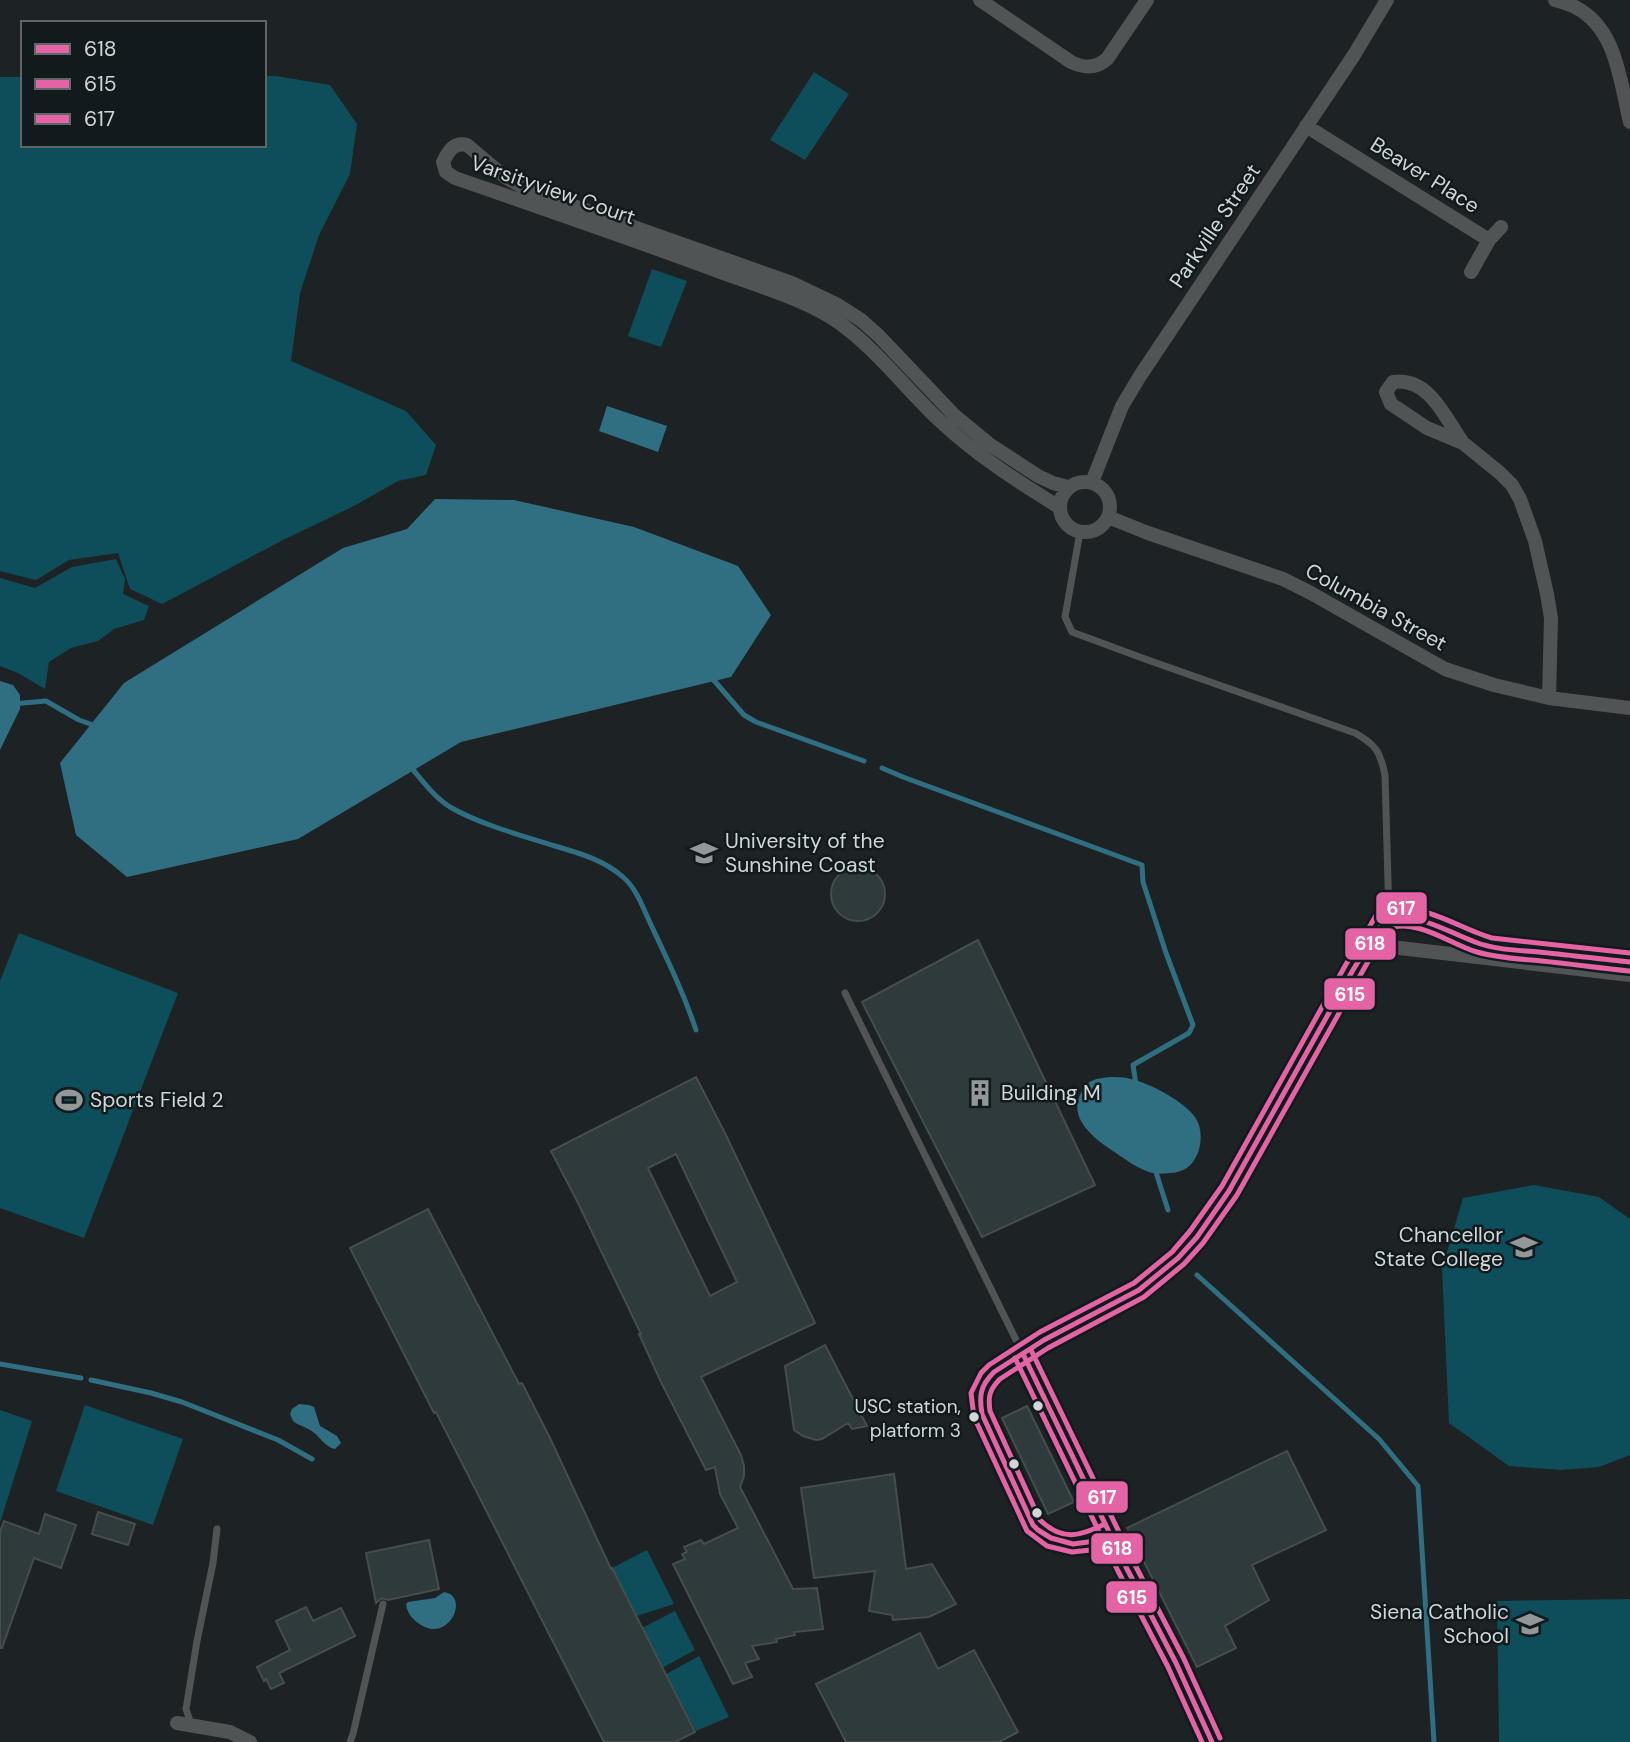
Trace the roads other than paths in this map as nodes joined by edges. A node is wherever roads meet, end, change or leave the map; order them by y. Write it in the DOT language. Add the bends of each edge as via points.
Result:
graph roads {
  1 [pos="980,0"];
  2 [pos="1147,0"];
  3 [pos="1387,0"];
  4 [pos="1555,0"];
  5 [pos="1630,122"];
  6 [pos="1307,126"];
  7 [pos="524,195"];
  8 [pos="1501,227"];
  9 [pos="1489,240"];
  10 [pos="696,256"];
  11 [pos="1471,271"];
  12 [pos="879,336"];
  13 [pos="868,347"];
  14 [pos="1463,443"];
  15 [pos="1092,482"];
  16 [pos="1069,487"];
  17 [pos="1059,507"];
  18 [pos="1108,517"];
  19 [pos="1080,532"];
  20 [pos="1549,698"];
  21 [pos="1630,708"];
  22 [pos="1389,918"];
  23 [pos="1377,935"];
  24 [pos="1630,962"];
  25 [pos="1630,975"];
  26 [pos="845,993"];
  27 [pos="1023,1354"];
  28 [pos="217,1529"];
  29 [pos="1109,1532"];
  30 [pos="383,1604"];
  31 [pos="184,1724"];
  32 [pos="250,1742"];
  33 [pos="349,1742"];
  34 [pos="1212,1742"];
  1 -- 2 [label="street" via="1071,62 1086,67 1107,59"];
  3 -- 6 [label="street, Parkville Street"];
  4 -- 5 [label="street" via="1577,8 1599,26 1613,51"];
  6 -- 9 [label="street, Beaver Place"];
  6 -- 15 [label="street, Parkville Street" via="1140,376 1122,406"];
  7 -- 7 [label="street, Varsityview Court" via="456,178 446,172 443,162 453,146 467,145"];
  7 -- 10 [label="street, Varsityview Court"];
  8 -- 9 [label="street"];
  9 -- 11 [label="street, Beaver Place"];
  10 -- 12 [label="street, Varsityview Court" via="792,283 836,304"];
  10 -- 13 [label="street, Varsityview Court" via="806,304"];
  12 -- 13 [label="street"];
  12 -- 16 [label="street, Varsityview Court" via="955,416 989,444 1038,476"];
  13 -- 17 [label="street, Varsityview Court" via="981,457"];
  14 -- 14 [label="street" via="1427,428 1391,404 1387,392 1393,382 1417,385 1429,393"];
  14 -- 20 [label="street" via="1512,485 1535,541 1551,618"];
  15 -- 16 [label="street"];
  15 -- 18 [label="street" via="1108,497"];
  16 -- 17 [label="street"];
  17 -- 19 [label="street" via="1065,523"];
  18 -- 19 [label="street" via="1097,530"];
  18 -- 20 [label="street, Columbia Street" via="1283,579 1445,669"];
  19 -- 22 [label="lane" via="1065,617 1072,632 1372,743 1385,775"];
  20 -- 21 [label="street, Columbia Street"];
  22 -- 23 [label="street"];
  22 -- 24 [label="street" via="1438,926 1499,948"];
  23 -- 25 [label="street" via="1391,947"];
  23 -- 27 [label="lane" via="1197,1237 1139,1290"];
  26 -- 27 [label="lane"];
  27 -- 29 [label="street"];
  27 -- 29 [label="lane" via="994,1372 979,1396 982,1414 1033,1525 1060,1542 1089,1542"];
  28 -- 31 [label="lane"];
  29 -- 34 [label="street"];
  30 -- 33 [label="lane"];
  31 -- 32 [label="street" via="230,1732"];
}
